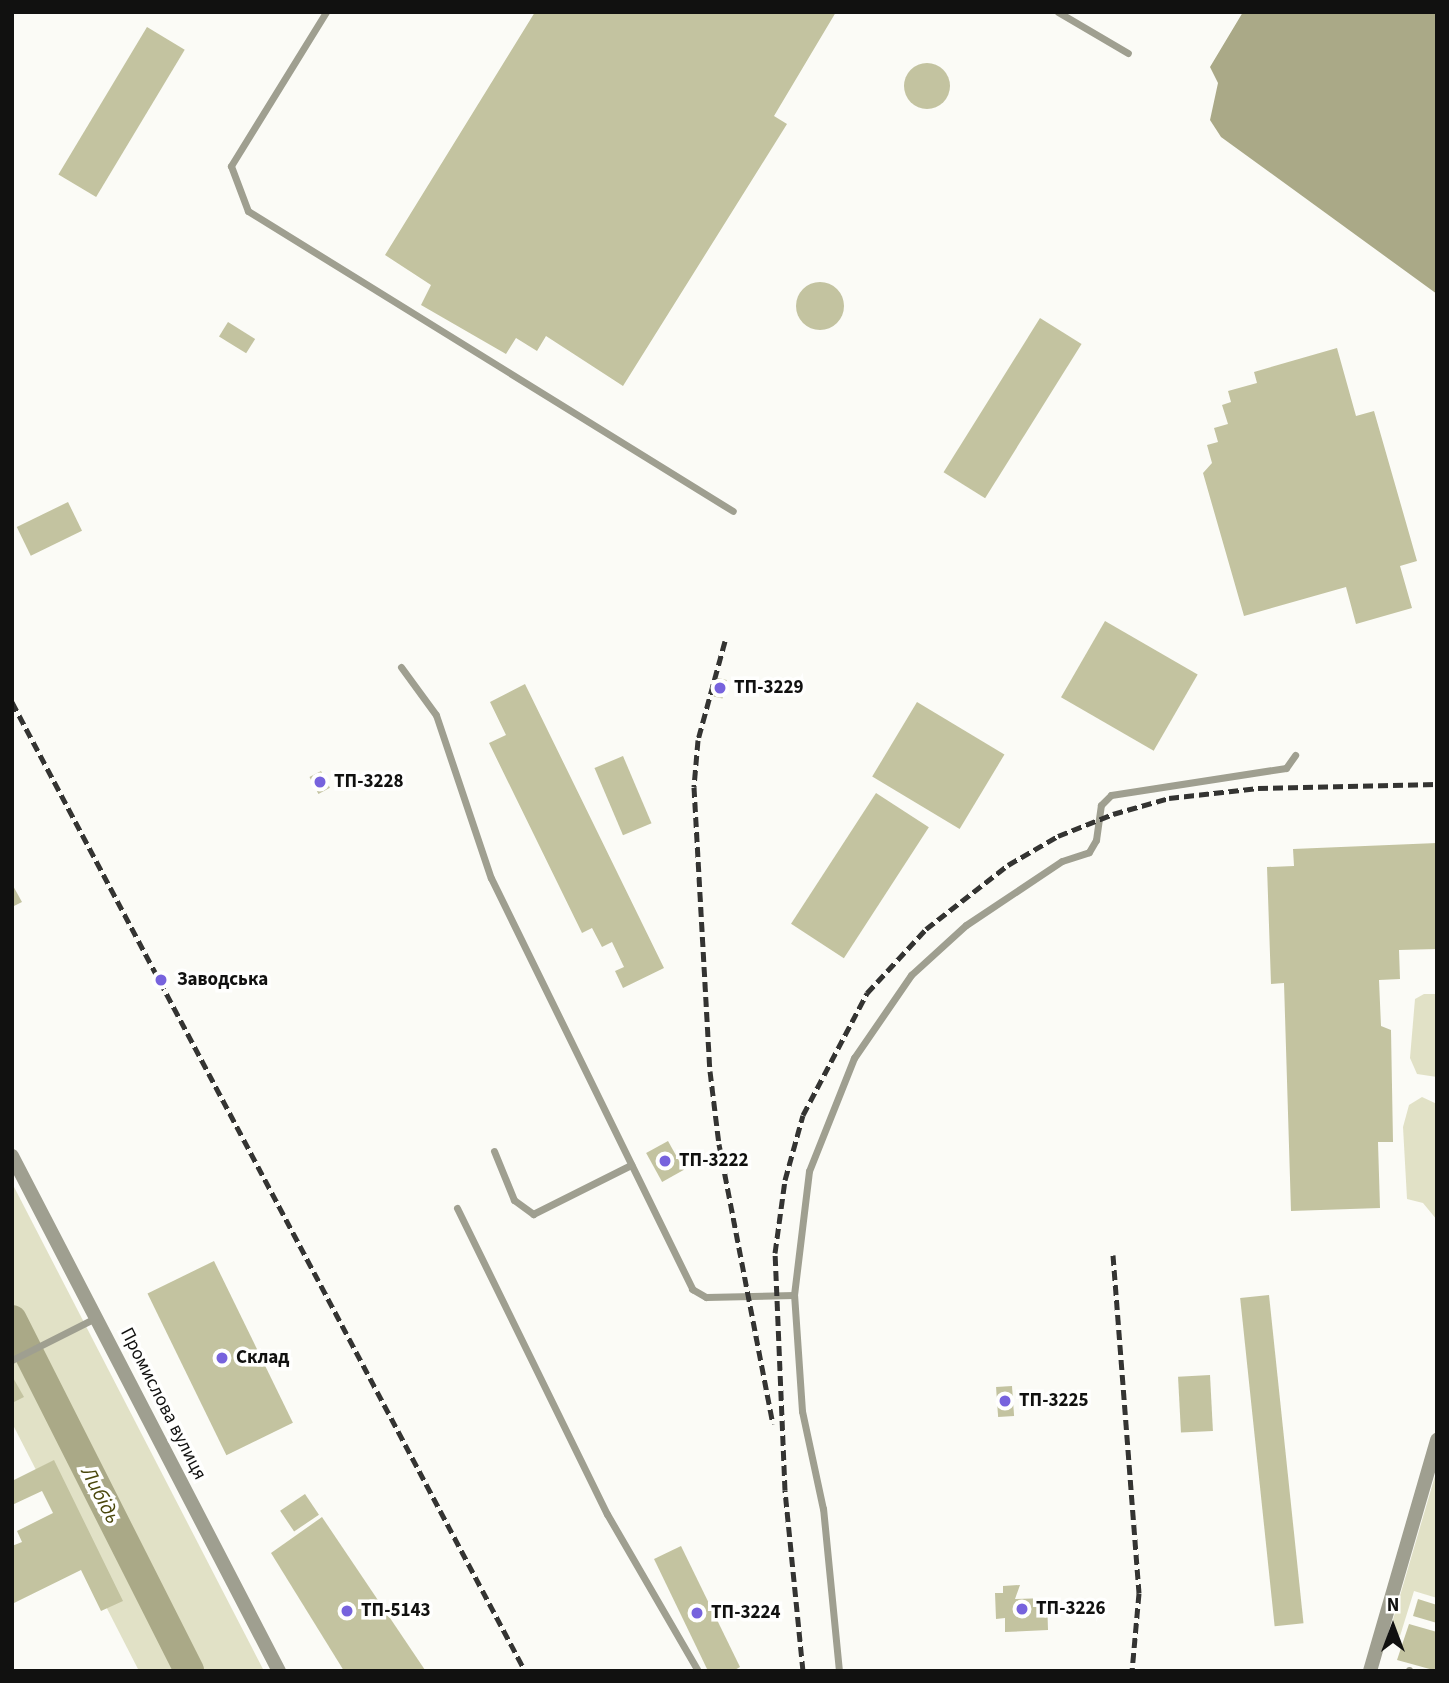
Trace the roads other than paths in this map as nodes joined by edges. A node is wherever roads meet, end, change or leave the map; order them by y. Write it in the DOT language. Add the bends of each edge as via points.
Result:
graph roads {
  1 [pos="326,12"];
  2 [pos="1058,12"];
  3 [pos="1128,53"];
  4 [pos="733,512"];
  5 [pos="401,667"];
  6 [pos="1295,755"];
  7 [pos="494,1151"];
  8 [pos="12,1156"];
  9 [pos="631,1165"];
  10 [pos="457,1208"];
  11 [pos="794,1295"];
  12 [pos="96,1318"];
  13 [pos="12,1360"];
  14 [pos="1436,1443"];
  15 [pos="279,1671"];
  16 [pos="698,1671"];
  17 [pos="839,1671"];
  18 [pos="1370,1671"];
  1 -- 4 [label="lane" via="231,166 248,211"];
  2 -- 3 [label="lane"];
  5 -- 9 [label="lane" via="443,729 482,858"];
  6 -- 11 [label="lane" via="1286,768 1111,795 1101,805 1097,840 1089,852 1062,861 966,925 911,975 854,1058 809,1171"];
  7 -- 9 [label="lane" via="514,1200 533,1213"];
  8 -- 12 [label="street, Промислова вулиця"];
  9 -- 11 [label="lane" via="698,1294"];
  10 -- 16 [label="lane" via="607,1514"];
  11 -- 17 [label="lane" via="802,1411 823,1509"];
  12 -- 13 [label="lane"];
  12 -- 15 [label="street, Промислова вулиця"];
  14 -- 18 [label="street"];
}
